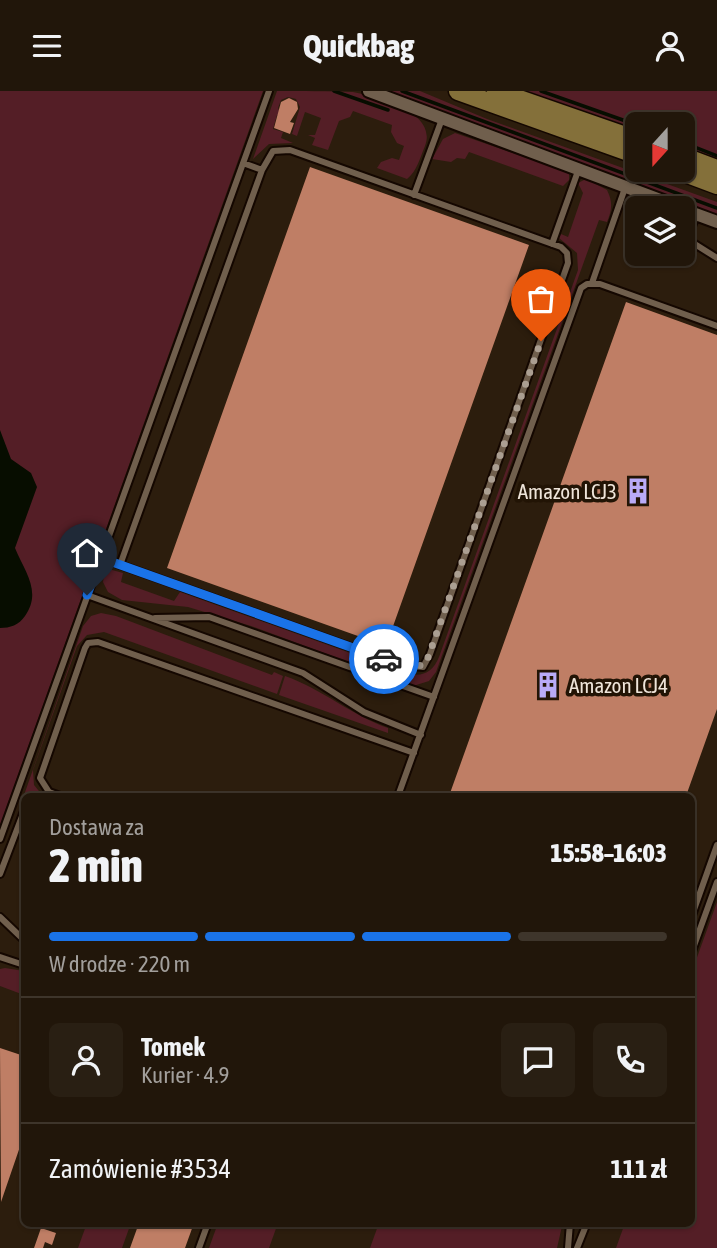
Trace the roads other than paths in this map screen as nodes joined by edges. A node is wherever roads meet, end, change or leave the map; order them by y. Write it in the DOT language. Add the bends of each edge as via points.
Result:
graph roads {
  1 [pos="269,91"];
  2 [pos="369,91"];
  3 [pos="458,91"];
  4 [pos="496,91"];
  5 [pos="442,119"];
  6 [pos="625,136"];
  7 [pos="625,151"];
  8 [pos="695,161"];
  9 [pos="243,163"];
  10 [pos="717,169"];
  11 [pos="262,170"];
  12 [pos="578,171"];
  13 [pos="695,177"];
  14 [pos="717,185"];
  15 [pos="625,188"];
  16 [pos="414,195"];
  17 [pos="648,196"];
  18 [pos="695,213"];
  19 [pos="698,214"];
  20 [pos="695,219"];
  21 [pos="717,222"];
  22 [pos="552,244"];
  23 [pos="695,244"];
  24 [pos="717,258"];
  25 [pos="593,283"];
  26 [pos="717,326"];
  27 [pos="101,558"];
  28 [pos="120,565"];
  29 [pos="87,595"];
  30 [pos="149,618"];
  31 [pos="434,697"];
  32 [pos="421,735"];
  33 [pos="414,754"];
  34 [pos="52,793"];
  35 [pos="399,793"];
  36 [pos="21,819"];
  37 [pos="0,839"];
  38 [pos="717,845"];
  39 [pos="0,874"];
  40 [pos="717,883"];
  41 [pos="695,907"];
  42 [pos="0,918"];
  43 [pos="21,937"];
  44 [pos="695,943"];
  45 [pos="0,957"];
  46 [pos="21,964"];
  47 [pos="207,1227"];
  48 [pos="570,1227"];
  49 [pos="585,1227"];
  50 [pos="200,1248"];
  51 [pos="568,1248"];
  52 [pos="577,1248"];
  1 -- 9 [label="lane"];
  2 -- 5 [label="street"];
  3 -- 7 [label="main road"];
  4 -- 6 [label="main road"];
  5 -- 12 [label="street"];
  5 -- 16 [label="lane"];
  8 -- 10 [label="main road"];
  9 -- 11 [label="lane"];
  9 -- 27 [label="lane"];
  11 -- 16 [label="lane" via="273,151 290,151"];
  11 -- 28 [label="lane"];
  12 -- 15 [label="street"];
  12 -- 22 [label="lane"];
  13 -- 14 [label="main road"];
  15 -- 17 [label="street"];
  15 -- 25 [label="lane"];
  16 -- 22 [label="lane"];
  18 -- 19 [label="street"];
  19 -- 20 [label="lane"];
  19 -- 21 [label="street"];
  22 -- 28 [label="lane" via="567,253 568,263 423,667 401,666"];
  23 -- 24 [label="lane"];
  25 -- 26 [label="lane"];
  25 -- 31 [label="lane" via="577,295"];
  27 -- 28 [label="lane"];
  27 -- 29 [label="lane"];
  29 -- 30 [label="lane"];
  29 -- 37 [label="lane"];
  30 -- 31 [label="lane" via="209,617"];
  30 -- 32 [label="lane" via="303,673 371,716"];
  31 -- 32 [label="lane"];
  32 -- 33 [label="lane"];
  33 -- 34 [label="lane" via="98,642 88,643 40,778"];
  33 -- 35 [label="lane"];
  36 -- 39 [label="lane"];
  38 -- 41 [label="lane"];
  40 -- 44 [label="lane"];
  42 -- 43 [label="lane"];
  45 -- 46 [label="lane"];
  47 -- 50 [label="lane"];
  48 -- 51 [label="lane"];
  49 -- 52 [label="lane"];
}
